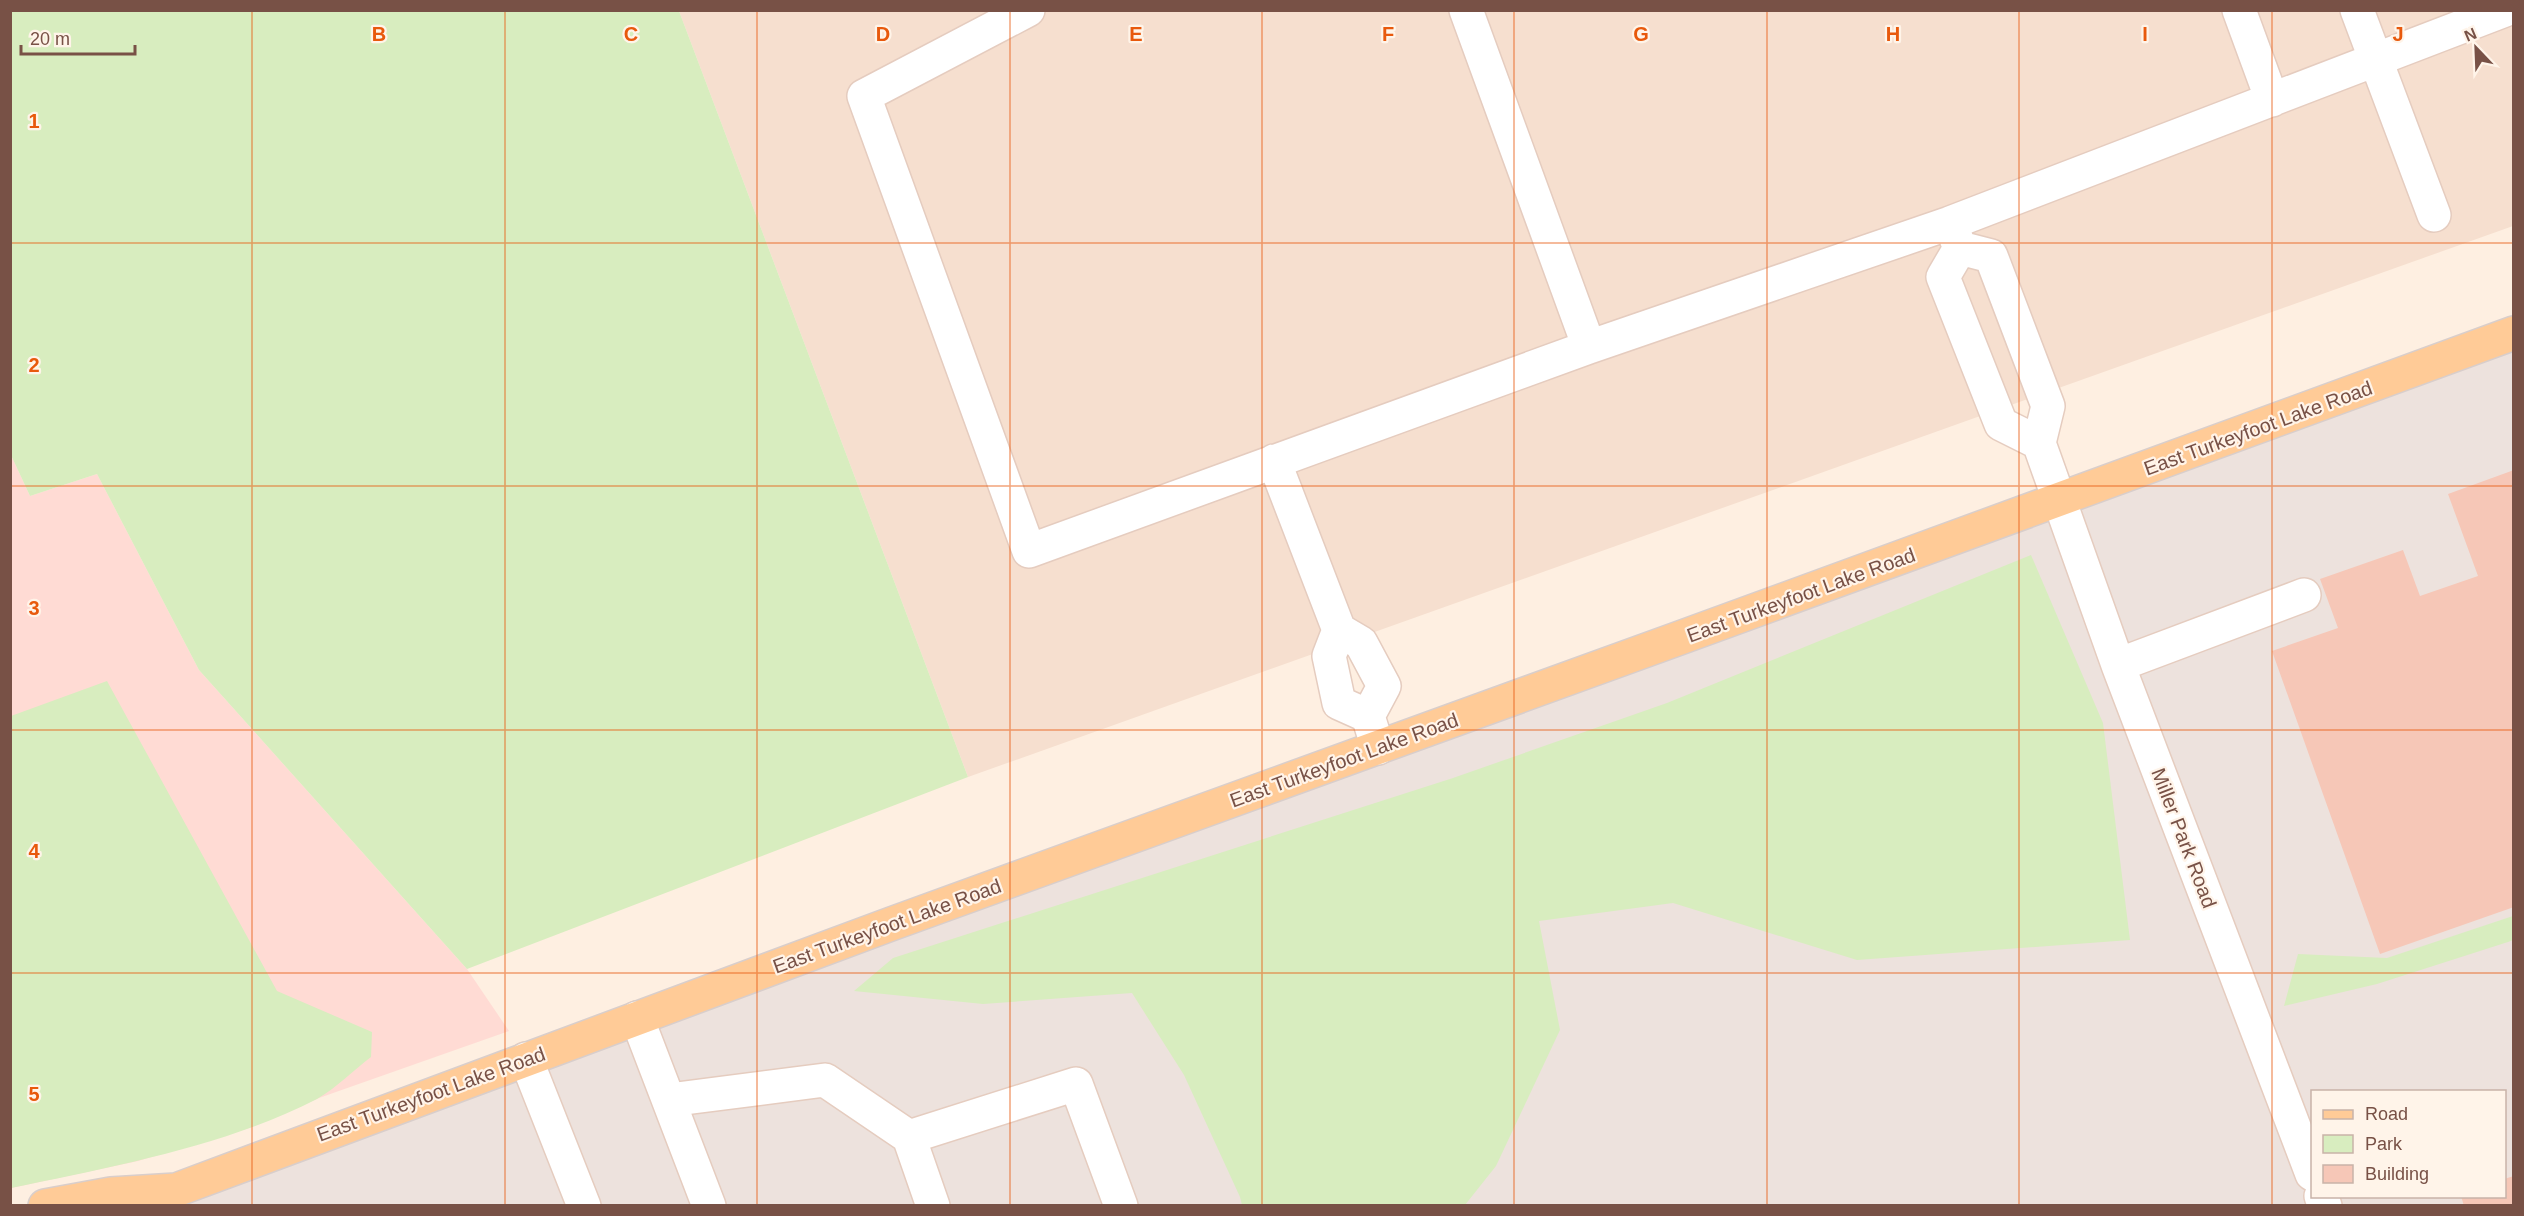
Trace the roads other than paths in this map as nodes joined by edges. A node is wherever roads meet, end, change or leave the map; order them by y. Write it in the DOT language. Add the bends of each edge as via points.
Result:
graph roads {
  1 [pos="1028,10"];
  2 [pos="1466,10"];
  3 [pos="2239,10"];
  4 [pos="2357,10"];
  5 [pos="2505,10"];
  6 [pos="2375,61"];
  7 [pos="2272,100"];
  8 [pos="2433,215"];
  9 [pos="1955,236"];
  10 [pos="2514,333"];
  11 [pos="1589,348"];
  12 [pos="2039,443"];
  13 [pos="1274,461"];
  14 [pos="2061,500"];
  15 [pos="2304,595"];
  16 [pos="2118,665"];
  17 [pos="1378,748"];
  18 [pos="637,1018"];
  19 [pos="526,1059"];
  20 [pos="669,1100"];
  21 [pos="909,1137"];
  22 [pos="2311,1169"];
  23 [pos="165,1198"];
  24 [pos="45,1206"];
  25 [pos="584,1206"];
  26 [pos="710,1206"];
  27 [pos="933,1206"];
  28 [pos="1121,1206"];
  1 -- 13 [label="street" via="864,96 1029,551"];
  2 -- 11 [label="street"];
  3 -- 7 [label="street"];
  4 -- 6 [label="street"];
  5 -- 6 [label="street"];
  6 -- 7 [label="street"];
  6 -- 8 [label="street"];
  7 -- 9 [label="street"];
  9 -- 11 [label="street"];
  9 -- 12 [label="street" via="1991,256 2049,406"];
  9 -- 12 [label="street" via="1943,277 2001,424"];
  10 -- 14 [label="main road, East Turkeyfoot Lake Road"];
  11 -- 13 [label="street"];
  12 -- 14 [label="street, Miller Park Road"];
  13 -- 17 [label="street" via="1339,630 1361,643 1383,686 1368,716"];
  14 -- 16 [label="street, Miller Park Road"];
  14 -- 17 [label="main road, East Turkeyfoot Lake Road"];
  15 -- 16 [label="street"];
  16 -- 22 [label="street, Miller Park Road"];
  17 -- 18 [label="main road, East Turkeyfoot Lake Road"];
  18 -- 19 [label="main road, East Turkeyfoot Lake Road"];
  18 -- 20 [label="street"];
  19 -- 23 [label="main road, East Turkeyfoot Lake Road"];
  19 -- 25 [label="street"];
  20 -- 21 [label="street" via="825,1080"];
  20 -- 26 [label="street"];
  21 -- 27 [label="street"];
  21 -- 28 [label="street" via="1076,1084"];
  23 -- 24 [label="main road, East Turkeyfoot Lake Road" via="111,1194"];
}
